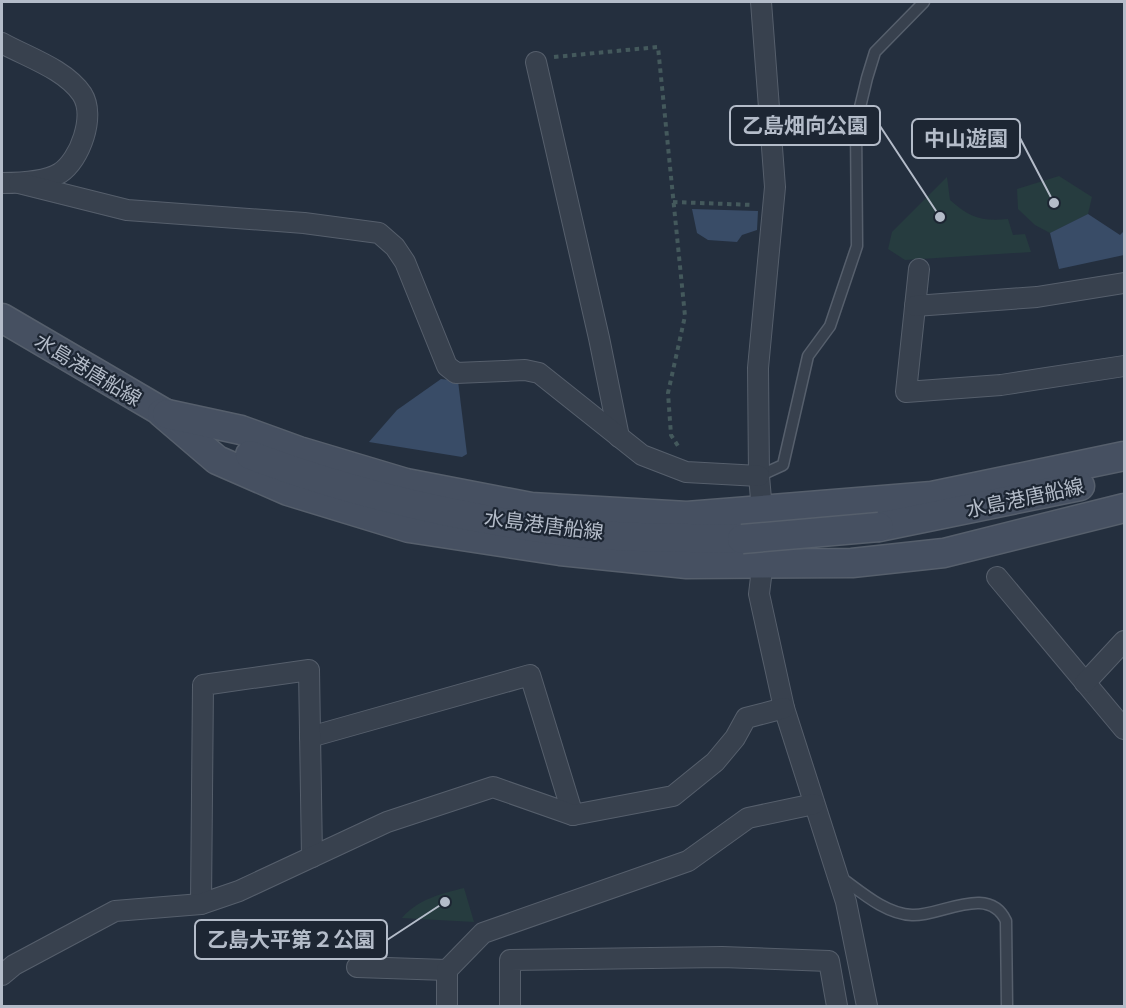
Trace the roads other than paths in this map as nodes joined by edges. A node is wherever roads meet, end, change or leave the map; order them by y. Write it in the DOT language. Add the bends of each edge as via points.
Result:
graph roads {
  1 [pos="761,2"];
  2 [pos="924,2"];
  3 [pos="2,43"];
  4 [pos="536,62"];
  5 [pos="10,183"];
  6 [pos="920,269"];
  7 [pos="1125,283"];
  8 [pos="915,306"];
  9 [pos="11,324"];
  10 [pos="1125,366"];
  11 [pos="162,413"];
  12 [pos="619,436"];
  13 [pos="1125,456"];
  14 [pos="759,476"];
  15 [pos="1125,477"];
  16 [pos="1125,508"];
  17 [pos="762,511"];
  18 [pos="764,565"];
  19 [pos="997,577"];
  20 [pos="1125,641"];
  21 [pos="1085,683"];
  22 [pos="784,708"];
  23 [pos="1125,729"];
  24 [pos="310,737"];
  25 [pos="814,804"];
  26 [pos="573,815"];
  27 [pos="312,857"];
  28 [pos="836,874"];
  29 [pos="201,904"];
  30 [pos="357,967"];
  31 [pos="447,970"];
  32 [pos="2,975"];
  33 [pos="447,1006"];
  34 [pos="510,1006"];
  35 [pos="837,1006"];
  36 [pos="867,1006"];
  37 [pos="1007,1006"];
  1 -- 14 [label="street" via="773,205 758,368"];
  2 -- 14 [label="lane" via="875,52 856,124 857,246 830,326 808,356 783,465"];
  3 -- 5 [label="street" via="61,75 83,96 87,106 86,128 73,161 59,174"];
  4 -- 12 [label="street"];
  5 -- 12 [label="street" via="127,210 304,223 379,233 405,262 447,366 456,373 539,373"];
  6 -- 8 [label="street"];
  7 -- 8 [label="street" via="1037,297"];
  8 -- 10 [label="street" via="906,392 1001,385"];
  9 -- 11 [label="main road, 水島港唐船線"];
  11 -- 15 [label="main road, 水島港唐船線, bridge" via="229,447 297,473 410,505 571,532 742,539 879,527"];
  11 -- 17 [label="main road" via="241,430 406,483 531,507 687,516"];
  11 -- 18 [label="main road" via="217,460 288,491 409,528 560,551 687,564"];
  12 -- 14 [label="street" via="642,455 686,472"];
  13 -- 17 [label="main road" via="932,496"];
  14 -- 17 [label="street"];
  16 -- 18 [label="main road" via="944,553 852,563"];
  17 -- 18 [label="street"];
  18 -- 22 [label="street" via="759,594"];
  19 -- 21 [label="street"];
  20 -- 21 [label="street"];
  21 -- 23 [label="street"];
  22 -- 25 [label="street"];
  22 -- 26 [label="street" via="746,718 715,762 673,796"];
  24 -- 26 [label="street" via="530,675"];
  24 -- 27 [label="street"];
  24 -- 29 [label="street" via="309,670 203,685"];
  25 -- 28 [label="street"];
  25 -- 31 [label="street" via="748,818 688,861 483,933"];
  26 -- 27 [label="street" via="493,787 387,822"];
  27 -- 29 [label="street"];
  28 -- 36 [label="street" via="846,902"];
  28 -- 37 [label="lane" via="896,912 914,916 966,903 1002,912 1006,921"];
  29 -- 32 [label="street" via="115,911 14,964"];
  30 -- 31 [label="street"];
  31 -- 33 [label="street"];
  34 -- 35 [label="street" via="510,960 722,957 829,962"];
}
